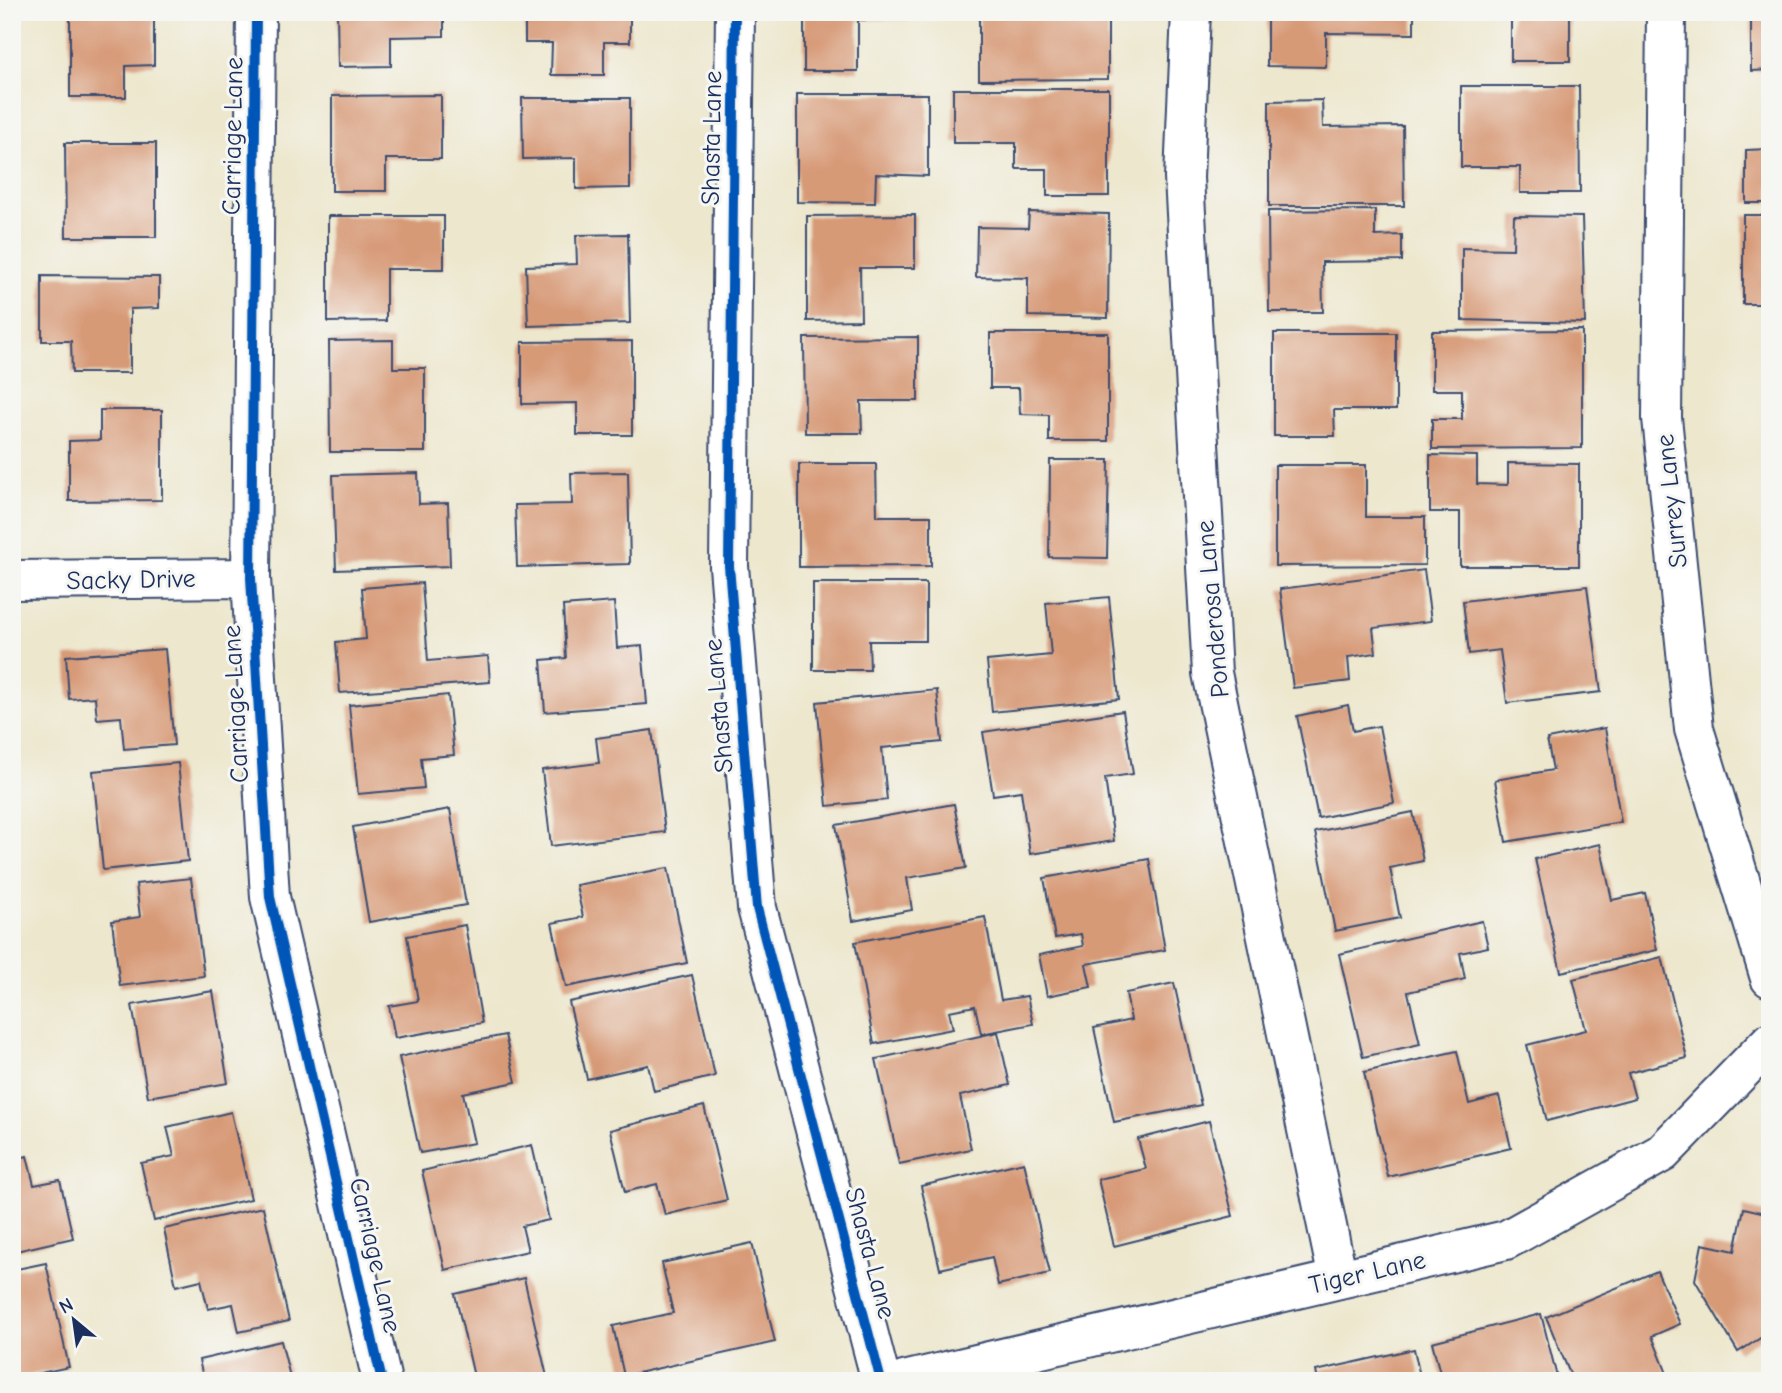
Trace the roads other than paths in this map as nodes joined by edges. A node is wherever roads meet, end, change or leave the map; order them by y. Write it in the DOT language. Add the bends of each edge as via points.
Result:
graph roads {
  1 [pos="256,12"];
  2 [pos="735,12"];
  3 [pos="1191,12"];
  4 [pos="1666,12"];
  5 [pos="251,578"];
  6 [pos="12,580"];
  7 [pos="1770,978"];
  8 [pos="1770,1042"];
  9 [pos="1338,1279"];
  10 [pos="382,1381"];
  11 [pos="881,1381"];
  12 [pos="904,1381"];
  1 -- 5 [label="street, Carriage Lane"];
  2 -- 11 [label="street, Shasta Lane" via="729,566 757,908"];
  3 -- 9 [label="street, Ponderosa Lane" via="1184,178 1212,673"];
  4 -- 7 [label="street, Surrey Lane" via="1662,418 1694,729"];
  5 -- 6 [label="street, Sacky Drive"];
  5 -- 10 [label="street, Carriage Lane" via="270,897"];
  8 -- 9 [label="street, Tiger Lane" via="1662,1153 1506,1240"];
  9 -- 12 [label="street, Tiger Lane"];
}
